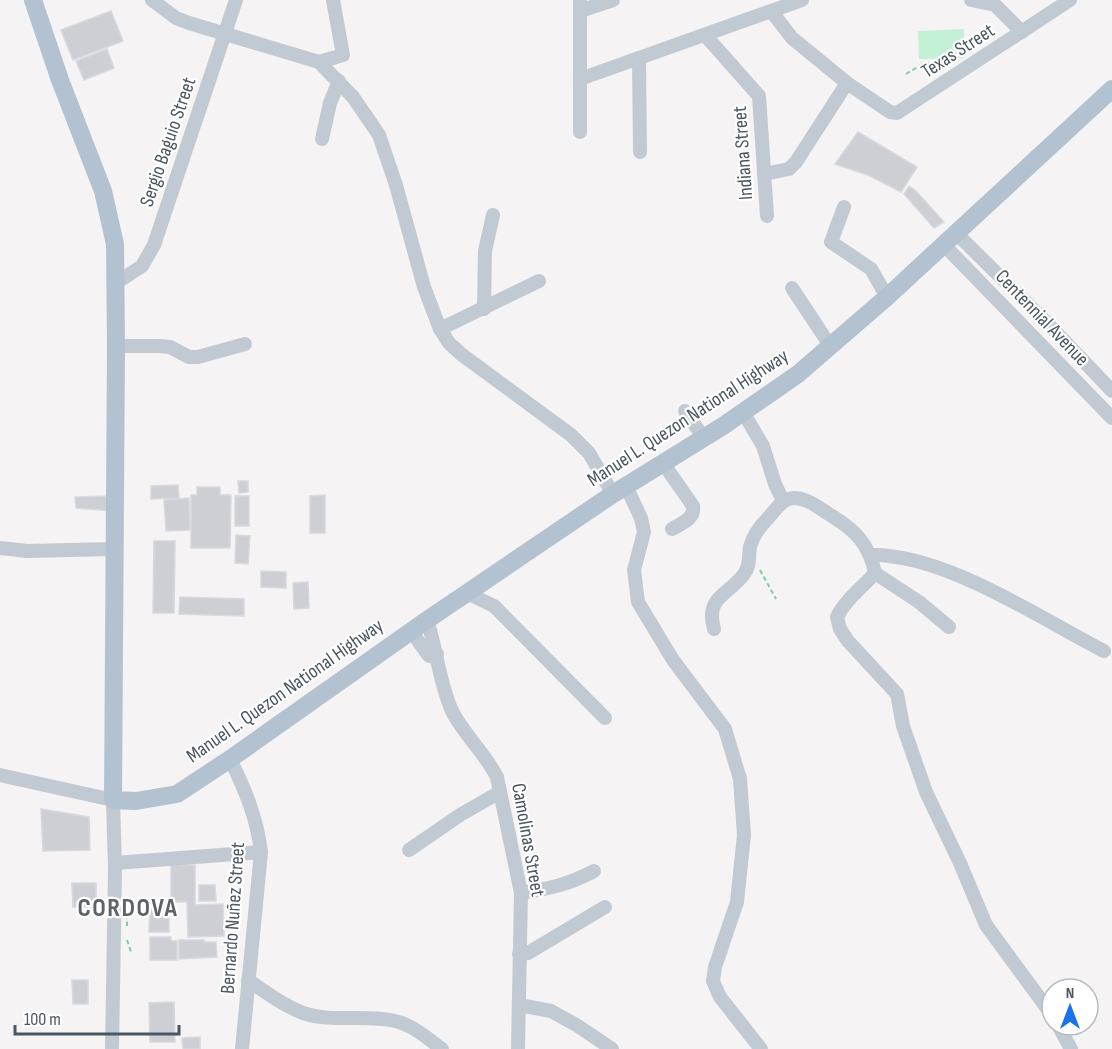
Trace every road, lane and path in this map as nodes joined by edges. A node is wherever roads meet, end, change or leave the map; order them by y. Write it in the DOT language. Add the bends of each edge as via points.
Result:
graph roads {
  1 [pos="33,0"];
  2 [pos="152,0"];
  3 [pos="236,0"];
  4 [pos="333,0"];
  5 [pos="613,0"];
  6 [pos="802,0"];
  7 [pos="971,0"];
  8 [pos="1070,0"];
  9 [pos="580,6"];
  10 [pos="772,12"];
  11 [pos="226,32"];
  12 [pos="1022,32"];
  13 [pos="705,35"];
  14 [pos="639,58"];
  15 [pos="319,62"];
  16 [pos="960,73"];
  17 [pos="906,74"];
  18 [pos="580,79"];
  19 [pos="339,81"];
  20 [pos="847,83"];
  21 [pos="1112,89"];
  22 [pos="580,132"];
  23 [pos="322,139"];
  24 [pos="640,152"];
  25 [pos="764,174"];
  26 [pos="844,207"];
  27 [pos="493,215"];
  28 [pos="767,216"];
  29 [pos="950,239"];
  30 [pos="539,280"];
  31 [pos="116,283"];
  32 [pos="792,288"];
  33 [pos="887,297"];
  34 [pos="484,309"];
  35 [pos="440,329"];
  36 [pos="245,344"];
  37 [pos="116,346"];
  38 [pos="831,347"];
  39 [pos="1112,391"];
  40 [pos="686,411"];
  41 [pos="743,412"];
  42 [pos="1112,418"];
  43 [pos="704,438"];
  44 [pos="663,463"];
  45 [pos="619,490"];
  46 [pos="783,501"];
  47 [pos="672,529"];
  48 [pos="0,548"];
  49 [pos="114,549"];
  50 [pos="871,555"];
  51 [pos="750,556"];
  52 [pos="874,573"];
  53 [pos="467,593"];
  54 [pos="776,598"];
  55 [pos="427,620"];
  56 [pos="949,627"];
  57 [pos="714,629"];
  58 [pos="411,631"];
  59 [pos="1104,651"];
  60 [pos="437,654"];
  61 [pos="605,718"];
  62 [pos="230,759"];
  63 [pos="0,775"];
  64 [pos="501,792"];
  65 [pos="112,800"];
  66 [pos="409,850"];
  67 [pos="261,852"];
  68 [pos="115,863"];
  69 [pos="594,871"];
  70 [pos="521,893"];
  71 [pos="605,907"];
  72 [pos="114,909"];
  73 [pos="145,909"];
  74 [pos="519,954"];
  75 [pos="248,980"];
  76 [pos="1040,999"];
  77 [pos="519,1005"];
  78 [pos="112,1049"];
  79 [pos="242,1049"];
  80 [pos="442,1049"];
  81 [pos="519,1049"];
  82 [pos="612,1049"];
  83 [pos="761,1049"];
  1 -- 31 [label="main road" via="104,191 115,244"];
  2 -- 11 [label="street" via="176,18"];
  3 -- 11 [label="street, Sergio Baguio Street"];
  4 -- 15 [label="street" via="343,55"];
  5 -- 9 [label="street"];
  6 -- 10 [label="street"];
  7 -- 12 [label="street" via="994,5"];
  8 -- 12 [label="street, Texas Street"];
  9 -- 18 [label="street"];
  10 -- 13 [label="street"];
  10 -- 20 [label="street" via="792,38"];
  11 -- 15 [label="street"];
  11 -- 31 [label="street, Sergio Baguio Street" via="154,245 142,266"];
  12 -- 16 [label="street, Texas Street"];
  13 -- 14 [label="street"];
  13 -- 25 [label="street, Indiana Street" via="759,96"];
  14 -- 18 [label="street"];
  14 -- 24 [label="street"];
  15 -- 19 [label="street"];
  16 -- 17 [label="path" via="951,63 924,63"];
  16 -- 20 [label="street, Texas Street" via="897,113"];
  18 -- 22 [label="street"];
  19 -- 23 [label="street"];
  19 -- 35 [label="street" via="379,135"];
  20 -- 25 [label="street" via="796,162 789,169"];
  21 -- 29 [label="main road, Manuel L. Quezon National Highway"];
  25 -- 28 [label="street, Indiana Street"];
  26 -- 33 [label="street" via="831,242 871,269"];
  27 -- 34 [label="street" via="485,251"];
  29 -- 33 [label="main road, Manuel L. Quezon National Highway"];
  29 -- 39 [label="street, Centennial Avenue" via="1051,327"];
  29 -- 42 [label="street, Centennial Avenue"];
  30 -- 34 [label="street"];
  31 -- 37 [label="main road"];
  32 -- 38 [label="street"];
  33 -- 38 [label="main road, Manuel L. Quezon National Highway"];
  34 -- 35 [label="street"];
  35 -- 45 [label="street" via="461,354 571,435"];
  36 -- 37 [label="street" via="198,357 189,357 170,347"];
  37 -- 49 [label="main road"];
  38 -- 41 [label="main road, Manuel L. Quezon National Highway"];
  40 -- 43 [label="street"];
  41 -- 43 [label="main road, Manuel L. Quezon National Highway"];
  41 -- 46 [label="street" via="763,446"];
  43 -- 44 [label="main road, Manuel L. Quezon National Highway"];
  44 -- 45 [label="main road, Manuel L. Quezon National Highway"];
  44 -- 47 [label="street" via="694,513"];
  45 -- 53 [label="main road, Manuel L. Quezon National Highway"];
  45 -- 83 [label="street" via="641,518 644,532 634,570 638,602 674,660 725,729 740,779 744,835 737,902 713,981 720,997"];
  46 -- 50 [label="street" via="789,498 817,505 851,528"];
  46 -- 51 [label="street" via="759,527"];
  48 -- 49 [label="street"];
  49 -- 65 [label="main road"];
  50 -- 52 [label="street"];
  50 -- 59 [label="street" via="940,569 987,589"];
  51 -- 54 [label="path"];
  51 -- 57 [label="street" via="744,574 712,607"];
  52 -- 56 [label="street"];
  52 -- 76 [label="street" via="842,606 837,617 840,629 897,694 903,726 926,792 986,925"];
  53 -- 55 [label="main road, Manuel L. Quezon National Highway"];
  53 -- 61 [label="street" via="494,606"];
  55 -- 58 [label="main road, Manuel L. Quezon National Highway"];
  55 -- 60 [label="street, Camolinas Street"];
  58 -- 60 [label="street" via="429,656"];
  58 -- 62 [label="main road, Manuel L. Quezon National Highway"];
  60 -- 64 [label="street, Camolinas Street" via="446,697 490,764"];
  62 -- 65 [label="main road, Manuel L. Quezon National Highway" via="177,794 136,801"];
  62 -- 67 [label="street, Bernardo Nuñez Street" via="247,794"];
  63 -- 65 [label="street"];
  64 -- 66 [label="street"];
  64 -- 70 [label="street, Camolinas Street"];
  65 -- 68 [label="street"];
  67 -- 68 [label="street"];
  67 -- 75 [label="street, Bernardo Nuñez Street"];
  68 -- 72 [label="street"];
  69 -- 70 [label="street" via="575,882"];
  70 -- 74 [label="street, Camolinas Street"];
  71 -- 74 [label="street" via="528,953"];
  72 -- 73 [label="path"];
  72 -- 78 [label="street"];
  74 -- 77 [label="street, Camolinas Street"];
  75 -- 79 [label="street, Bernardo Nuñez Street"];
  75 -- 80 [label="street" via="304,1013 396,1021"];
  77 -- 81 [label="street, Camolinas Street"];
  77 -- 82 [label="street" via="552,1011"];
}
